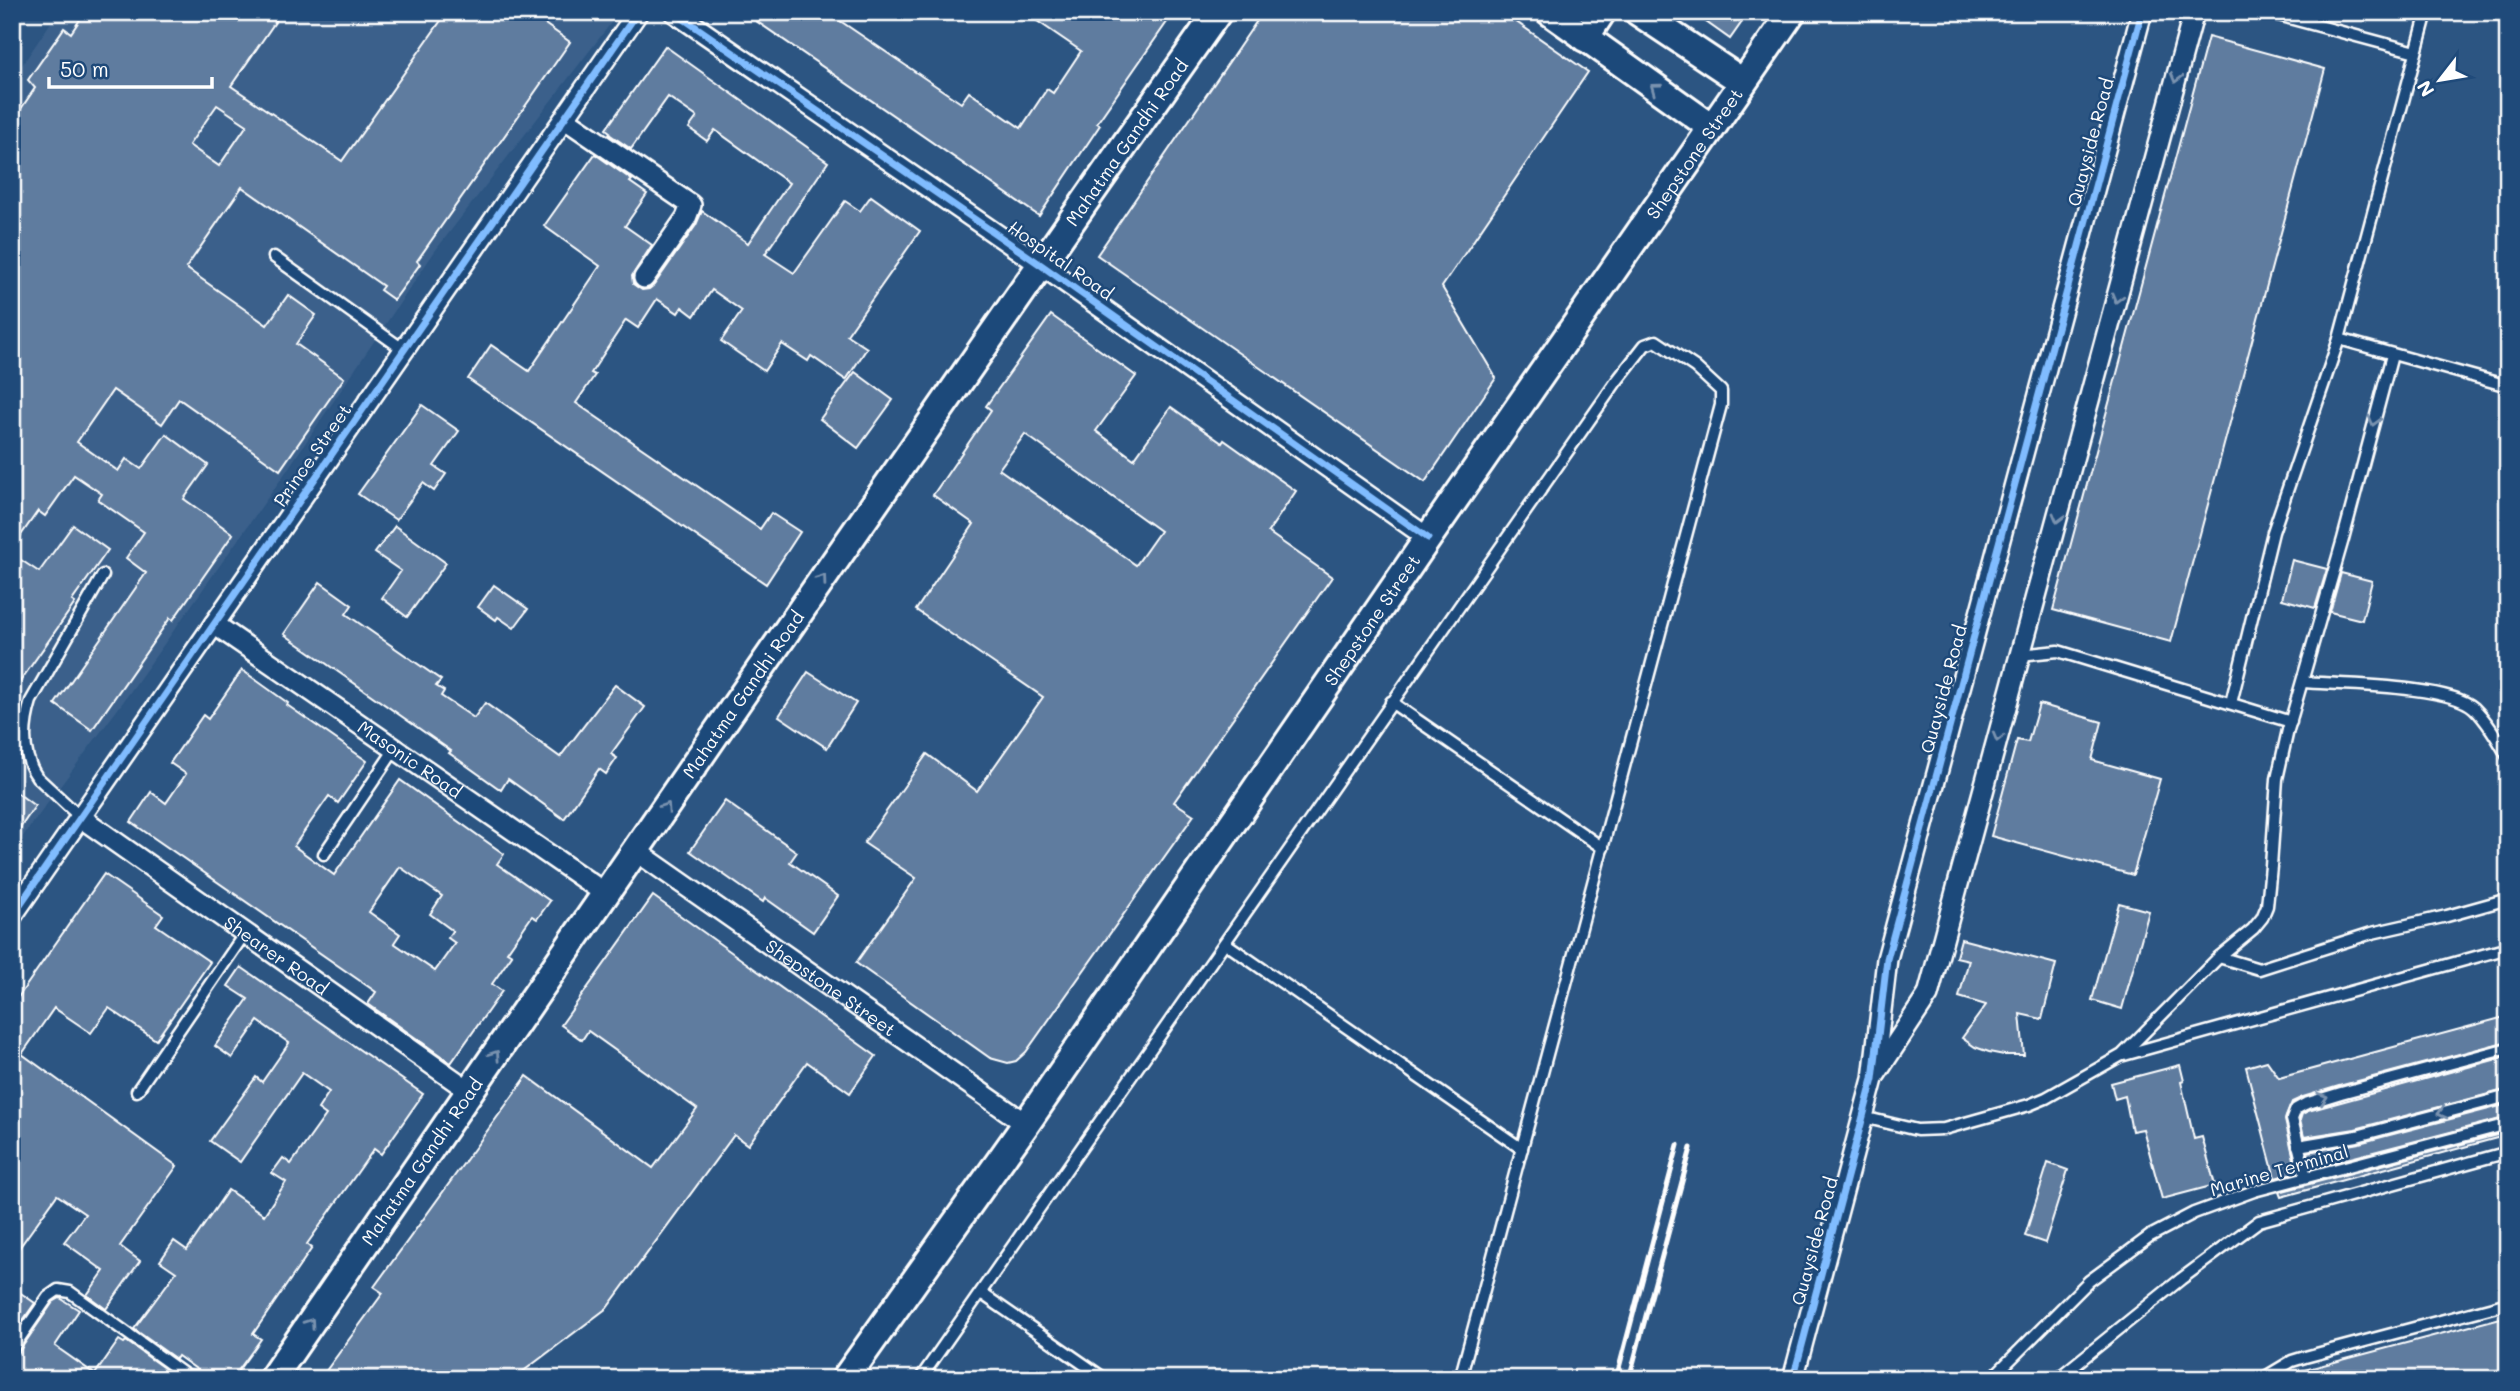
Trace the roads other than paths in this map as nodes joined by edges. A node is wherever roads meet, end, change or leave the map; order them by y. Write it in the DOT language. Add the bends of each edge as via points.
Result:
graph roads {
  1 [pos="638,12"];
  2 [pos="674,12"];
  3 [pos="1218,12"];
  4 [pos="1550,12"];
  5 [pos="1602,12"];
  6 [pos="1637,12"];
  7 [pos="1792,12"];
  8 [pos="2142,12"];
  9 [pos="2194,12"];
  10 [pos="2267,12"];
  11 [pos="2427,12"];
  12 [pos="1586,38"];
  13 [pos="2416,52"];
  14 [pos="1743,82"];
  15 [pos="565,119"];
  16 [pos="1711,127"];
  17 [pos="274,257"];
  18 [pos="1041,265"];
  19 [pos="644,278"];
  20 [pos="2339,339"];
  21 [pos="404,350"];
  22 [pos="2392,355"];
  23 [pos="2508,386"];
  24 [pos="1428,538"];
  25 [pos="103,575"];
  26 [pos="214,624"];
  27 [pos="2019,655"];
  28 [pos="2303,682"];
  29 [pos="1391,702"];
  30 [pos="2231,703"];
  31 [pos="2291,722"];
  32 [pos="395,749"];
  33 [pos="2508,757"];
  34 [pos="80,817"];
  35 [pos="1603,848"];
  36 [pos="636,851"];
  37 [pos="324,854"];
  38 [pos="606,894"];
  39 [pos="2508,899"];
  40 [pos="16,903"];
  41 [pos="245,933"];
  42 [pos="1225,943"];
  43 [pos="2508,948"];
  44 [pos="2219,957"];
  45 [pos="2508,1048"];
  46 [pos="2122,1055"];
  47 [pos="1873,1079"];
  48 [pos="137,1091"];
  49 [pos="471,1093"];
  50 [pos="2508,1096"];
  51 [pos="1863,1117"];
  52 [pos="1026,1124"];
  53 [pos="2508,1124"];
  54 [pos="2298,1146"];
  55 [pos="1522,1149"];
  56 [pos="2508,1152"];
  57 [pos="2306,1177"];
  58 [pos="981,1293"];
  59 [pos="2508,1303"];
  60 [pos="12,1349"];
  61 [pos="191,1379"];
  62 [pos="272,1379"];
  63 [pos="845,1379"];
  64 [pos="920,1379"];
  65 [pos="1105,1379"];
  66 [pos="1460,1379"];
  67 [pos="1793,1379"];
  68 [pos="1991,1379"];
  69 [pos="2057,1379"];
  70 [pos="2262,1379"];
  1 -- 15 [label="street, Prince Street"];
  2 -- 18 [label="street, Hospital Road"];
  3 -- 18 [label="main road, Mahatma Gandhi Road"];
  4 -- 12 [label="main road"];
  5 -- 12 [label="main road"];
  6 -- 14 [label="main road"];
  7 -- 14 [label="main road, Shepstone Street"];
  8 -- 47 [label="street, Quayside Road" via="1887,959"];
  9 -- 27 [label="street, Quayside Road, one-way"];
  10 -- 13 [label="lane"];
  11 -- 13 [label="lane"];
  16 -- 12 [label="main road, one-way"];
  13 -- 20 [label="lane"];
  14 -- 16 [label="main road, Shepstone Street"];
  15 -- 19 [label="street" via="691,205"];
  15 -- 21 [label="street, Prince Street"];
  16 -- 24 [label="main road, Shepstone Street"];
  17 -- 21 [label="lane"];
  18 -- 24 [label="street, Hospital Road"];
  36 -- 18 [label="main road, Mahatma Gandhi Road, one-way"];
  20 -- 22 [label="lane"];
  20 -- 30 [label="lane" via="2273,532"];
  21 -- 26 [label="street, Prince Street"];
  22 -- 23 [label="lane"];
  22 -- 28 [label="lane, one-way"];
  24 -- 52 [label="main road, Shepstone Street"];
  25 -- 34 [label="lane" via="24,721 31,769"];
  26 -- 32 [label="street, Masonic Road"];
  26 -- 34 [label="street, Prince Street"];
  27 -- 30 [label="lane" via="2058,651"];
  27 -- 47 [label="street, Quayside Road, one-way" via="1928,995"];
  28 -- 31 [label="lane"];
  28 -- 33 [label="lane" via="2398,689 2463,700 2487,724"];
  29 -- 35 [label="lane"];
  29 -- 35 [label="lane" via="1639,352 1654,341 1668,349 1712,380 1722,396"];
  29 -- 42 [label="lane"];
  30 -- 31 [label="lane"];
  31 -- 44 [label="lane" via="2277,779 2267,906 2253,929"];
  32 -- 37 [label="lane"];
  32 -- 38 [label="street, Masonic Road"];
  34 -- 40 [label="street, Prince Street"];
  34 -- 41 [label="street, Shearer Road"];
  35 -- 55 [label="lane"];
  36 -- 38 [label="main road, Mahatma Gandhi Road"];
  36 -- 52 [label="street, Shepstone Street"];
  49 -- 38 [label="main road, Mahatma Gandhi Road, one-way"];
  39 -- 44 [label="lane" via="2371,933 2259,968"];
  41 -- 48 [label="lane"];
  41 -- 49 [label="street, Shearer Road"];
  42 -- 55 [label="lane"];
  42 -- 58 [label="lane"];
  43 -- 46 [label="lane"];
  44 -- 46 [label="lane"];
  54 -- 45 [label="lane, one-way" via="2291,1119 2305,1104"];
  46 -- 51 [label="lane" via="2037,1101 1944,1129 1917,1130"];
  47 -- 51 [label="street, Quayside Road"];
  62 -- 49 [label="main road, Mahatma Gandhi Road, one-way"];
  50 -- 54 [label="lane, one-way" via="2357,1136"];
  51 -- 67 [label="street, Quayside Road"];
  52 -- 63 [label="main road, Shepstone Street"];
  53 -- 57 [label="lane, Marine Terminal"];
  54 -- 57 [label="lane"];
  55 -- 66 [label="lane"];
  56 -- 69 [label="lane" via="2259,1220"];
  57 -- 68 [label="lane, Marine Terminal" via="2212,1205 2150,1236 2089,1282"];
  58 -- 64 [label="lane"];
  58 -- 65 [label="lane"];
  59 -- 70 [label="lane" via="2292,1361"];
  60 -- 61 [label="lane" via="48,1297 58,1290 70,1292"];
}
